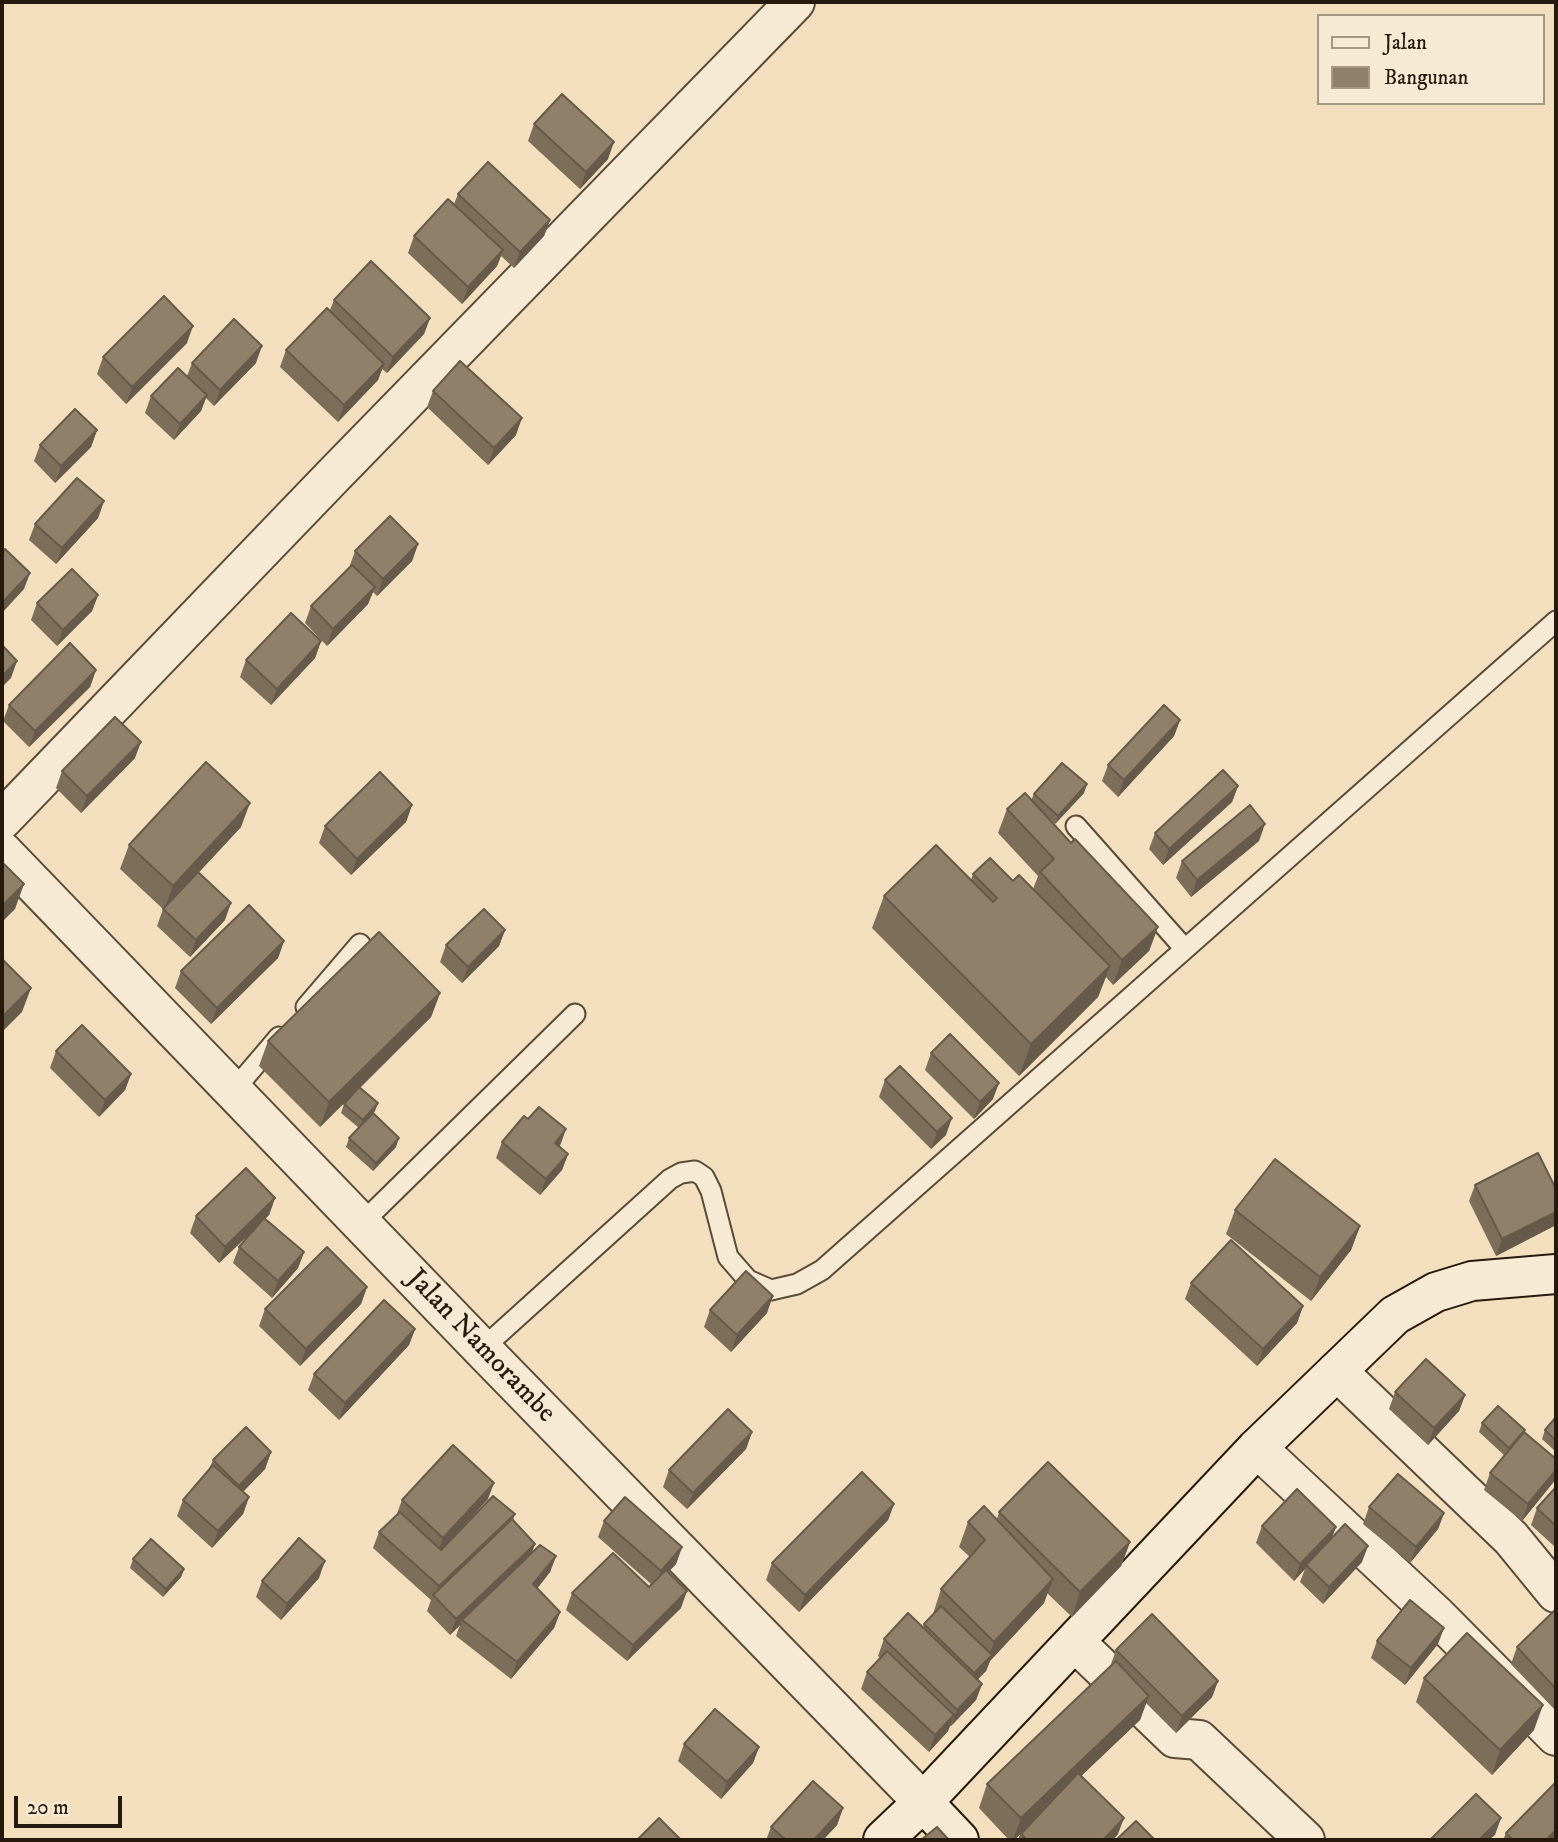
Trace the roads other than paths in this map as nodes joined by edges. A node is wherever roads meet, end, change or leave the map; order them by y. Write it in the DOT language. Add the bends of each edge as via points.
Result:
graph roads {
  1 [pos="795,2"];
  2 [pos="1556,621"];
  3 [pos="2,820"];
  4 [pos="1076,826"];
  5 [pos="2,851"];
  6 [pos="360,944"];
  7 [pos="1185,949"];
  8 [pos="575,1014"];
  9 [pos="233,1091"];
  10 [pos="361,1224"];
  11 [pos="1556,1273"];
  12 [pos="482,1349"];
  13 [pos="1337,1371"];
  14 [pos="1257,1448"];
  15 [pos="1556,1593"];
  16 [pos="1075,1642"];
  17 [pos="1556,1736"];
  18 [pos="923,1802"];
  19 [pos="883,1840"];
  20 [pos="960,1840"];
  21 [pos="1306,1840"];
  1 -- 3 [label="street"];
  2 -- 7 [label="lane"];
  4 -- 7 [label="lane"];
  5 -- 9 [label="street, Jalan Namorambe"];
  6 -- 9 [label="lane"];
  7 -- 12 [label="lane" via="822,1270 797,1284 771,1290 748,1280 728,1257 704,1177 695,1171 681,1173"];
  8 -- 10 [label="lane"];
  9 -- 10 [label="street, Jalan Namorambe"];
  10 -- 12 [label="street, Jalan Namorambe"];
  11 -- 13 [label="street" via="1472,1281 1436,1293 1395,1315"];
  12 -- 18 [label="street, Jalan Namorambe"];
  13 -- 14 [label="street"];
  13 -- 15 [label="street" via="1511,1538"];
  14 -- 16 [label="street"];
  14 -- 17 [label="street" via="1436,1615"];
  16 -- 18 [label="street"];
  16 -- 21 [label="street" via="1175,1738 1199,1740"];
  18 -- 19 [label="street"];
  18 -- 20 [label="street, Jalan Namorambe"];
}
